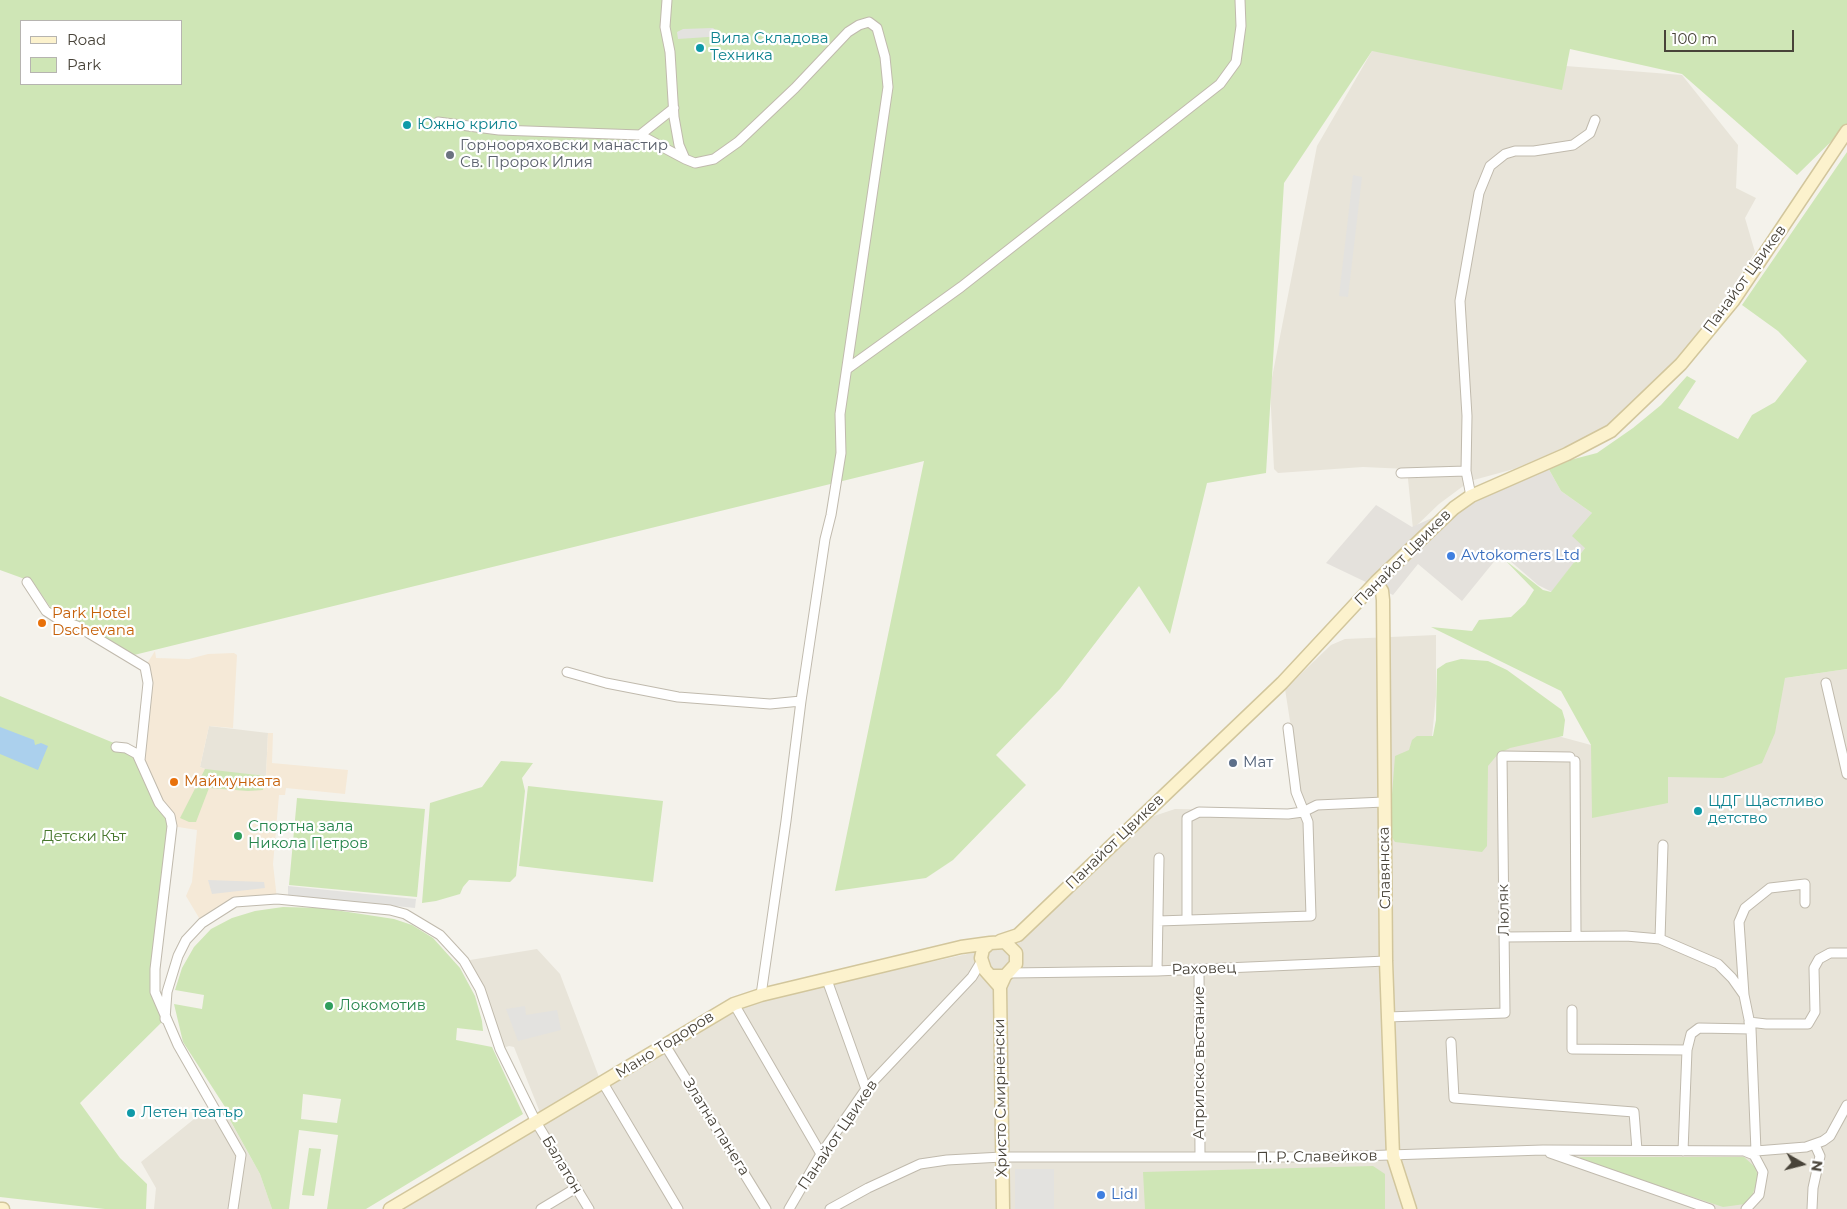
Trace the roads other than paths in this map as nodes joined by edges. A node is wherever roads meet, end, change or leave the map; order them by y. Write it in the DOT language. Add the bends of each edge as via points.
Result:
graph roads {
  1 [pos="667,0"];
  2 [pos="1240,0"];
  3 [pos="674,108"];
  4 [pos="1595,120"];
  5 [pos="438,122"];
  6 [pos="1847,131"];
  7 [pos="640,135"];
  8 [pos="685,159"];
  9 [pos="848,369"];
  10 [pos="1466,471"];
  11 [pos="1401,473"];
  12 [pos="1471,496"];
  13 [pos="28,582"];
  14 [pos="1376,582"];
  15 [pos="567,672"];
  16 [pos="1826,683"];
  17 [pos="801,701"];
  18 [pos="1288,728"];
  19 [pos="116,747"];
  20 [pos="140,760"];
  21 [pos="1847,774"];
  22 [pos="1384,802"];
  23 [pos="1303,812"];
  24 [pos="1663,845"];
  25 [pos="1159,858"];
  26 [pos="1805,903"];
  27 [pos="1187,920"];
  28 [pos="1158,921"];
  29 [pos="1018,935"];
  30 [pos="1576,936"];
  31 [pos="1504,937"];
  32 [pos="1660,939"];
  33 [pos="995,942"];
  34 [pos="968,946"];
  35 [pos="1847,952"];
  36 [pos="981,958"];
  37 [pos="1386,961"];
  38 [pos="1199,969"];
  39 [pos="1011,971"];
  40 [pos="1156,971"];
  41 [pos="990,975"];
  42 [pos="972,978"];
  43 [pos="827,980"];
  44 [pos="761,995"];
  45 [pos="1744,995"];
  46 [pos="734,1004"];
  47 [pos="1572,1010"];
  48 [pos="1387,1017"];
  49 [pos="165,1019"];
  50 [pos="1750,1026"];
  51 [pos="1451,1042"];
  52 [pos="665,1045"];
  53 [pos="1687,1050"];
  54 [pos="603,1083"];
  55 [pos="866,1089"];
  56 [pos="1847,1105"];
  57 [pos="536,1122"];
  58 [pos="1815,1145"];
  59 [pos="1543,1150"];
  60 [pos="1637,1150"];
  61 [pos="1683,1150"];
  62 [pos="1742,1150"];
  63 [pos="1756,1150"];
  64 [pos="821,1154"];
  65 [pos="1393,1156"];
  66 [pos="1002,1157"];
  67 [pos="1200,1157"];
  68 [pos="576,1188"];
  69 [pos="233,1209"];
  70 [pos="390,1209"];
  71 [pos="541,1209"];
  72 [pos="589,1209"];
  73 [pos="678,1209"];
  74 [pos="766,1209"];
  75 [pos="789,1209"];
  76 [pos="830,1209"];
  77 [pos="1003,1209"];
  78 [pos="1410,1209"];
  79 [pos="1710,1209"];
  80 [pos="1746,1209"];
  81 [pos="1812,1209"];
  1 -- 3 [label="street" via="664,27 670,52"];
  2 -- 9 [label="street" via="1241,26 1236,62 1220,84 977,275"];
  3 -- 7 [label="street"];
  3 -- 8 [label="street" via="679,145"];
  4 -- 10 [label="street" via="1590,133 1573,145 1505,154 1490,166 1479,193 1460,301"];
  5 -- 7 [label="street" via="499,130"];
  6 -- 12 [label="street, Панайот Цвикев" via="1733,301 1681,364 1611,431"];
  7 -- 8 [label="street"];
  8 -- 9 [label="street" via="705,162 722,155 796,88 848,32 869,22 877,28 885,57 888,87"];
  9 -- 17 [label="street" via="840,414 841,453"];
  10 -- 11 [label="street"];
  10 -- 12 [label="street"];
  12 -- 14 [label="street, Панайот Цвикев" via="1435,523"];
  13 -- 20 [label="street" via="46,611 145,667 148,683"];
  14 -- 22 [label="street, Славянска" via="1382,590 1383,600"];
  14 -- 29 [label="street, Панайот Цвикев" via="1282,683"];
  15 -- 17 [label="street" via="678,697 770,704"];
  16 -- 21 [label="street"];
  17 -- 44 [label="street"];
  18 -- 23 [label="street" via="1296,792"];
  19 -- 20 [label="street" via="126,748 137,754"];
  20 -- 49 [label="street" via="159,803 170,816 172,826 155,969 155,992"];
  22 -- 23 [label="street" via="1317,805"];
  22 -- 37 [label="street, Славянска"];
  23 -- 27 [label="street" via="1199,812 1187,818"];
  23 -- 27 [label="street" via="1308,822 1311,916"];
  24 -- 32 [label="street"];
  25 -- 28 [label="street"];
  26 -- 45 [label="street" via="1805,884 1788,884 1770,888 1745,908 1739,922"];
  27 -- 28 [label="street"];
  28 -- 40 [label="street"];
  29 -- 33 [label="street, Панайот Цвикев"];
  29 -- 39 [label="street"];
  30 -- 31 [label="street"];
  30 -- 31 [label="street, Люляк" via="1572,759 1502,756"];
  30 -- 32 [label="street"];
  31 -- 48 [label="street, Люляк" via="1505,1013"];
  32 -- 45 [label="street" via="1718,964"];
  33 -- 34 [label="street, Мано Тодоров"];
  33 -- 36 [label="street"];
  33 -- 39 [label="street" via="1010,944"];
  34 -- 36 [label="street"];
  34 -- 43 [label="street, Мано Тодоров"];
  35 -- 50 [label="street" via="1830,953 1819,959 1814,968 1815,1012 1808,1024"];
  36 -- 41 [label="street"];
  36 -- 42 [label="street, Панайот Цвикев"];
  37 -- 38 [label="street, Раховец"];
  37 -- 48 [label="street, Славянска"];
  38 -- 40 [label="street, Раховец"];
  38 -- 67 [label="street, Априлско въстание"];
  39 -- 40 [label="street, Раховец"];
  39 -- 41 [label="street"];
  39 -- 66 [label="street, Христо Смирненски"];
  41 -- 42 [label="street"];
  42 -- 55 [label="street, Панайот Цвикев"];
  43 -- 44 [label="street, Мано Тодоров"];
  43 -- 55 [label="street"];
  44 -- 46 [label="street, Мано Тодоров"];
  45 -- 50 [label="street"];
  46 -- 52 [label="street, Мано Тодоров"];
  46 -- 64 [label="street"];
  47 -- 53 [label="street" via="1572,1049"];
  48 -- 65 [label="street, Славянска"];
  49 -- 57 [label="street, Балатон" via="167,992 186,940 202,923 235,902 277,899 405,914 440,935 464,962 480,988 500,1049"];
  49 -- 69 [label="street" via="241,1155"];
  50 -- 53 [label="street" via="1699,1028 1691,1034"];
  50 -- 63 [label="street"];
  51 -- 60 [label="street" via="1454,1098 1634,1112"];
  52 -- 54 [label="street, Мано Тодоров"];
  52 -- 74 [label="street, Златна панега"];
  53 -- 61 [label="street"];
  54 -- 57 [label="street, Мано Тодоров"];
  54 -- 73 [label="street"];
  55 -- 64 [label="street, Панайот Цвикев"];
  56 -- 58 [label="street" via="1830,1136"];
  57 -- 68 [label="street, Балатон"];
  57 -- 70 [label="street, Мано Тодоров"];
  58 -- 63 [label="street, П. Р. Славейков"];
  58 -- 81 [label="street" via="1820,1156 1812,1188"];
  59 -- 60 [label="street, П. Р. Славейков"];
  59 -- 65 [label="street, П. Р. Славейков"];
  59 -- 79 [label="street"];
  60 -- 61 [label="street, П. Р. Славейков"];
  61 -- 62 [label="street, П. Р. Славейков"];
  62 -- 63 [label="street, П. Р. Славейков"];
  62 -- 80 [label="street" via="1754,1155 1762,1172 1759,1195"];
  64 -- 75 [label="street, Панайот Цвикев"];
  65 -- 67 [label="street, П. Р. Славейков"];
  65 -- 78 [label="street, Славянска"];
  66 -- 67 [label="street, П. Р. Славейков"];
  66 -- 76 [label="street, П. Р. Славейков" via="920,1164"];
  66 -- 77 [label="street, Христо Смирненски"];
  68 -- 71 [label="street"];
  68 -- 72 [label="street, Балатон"];
}
